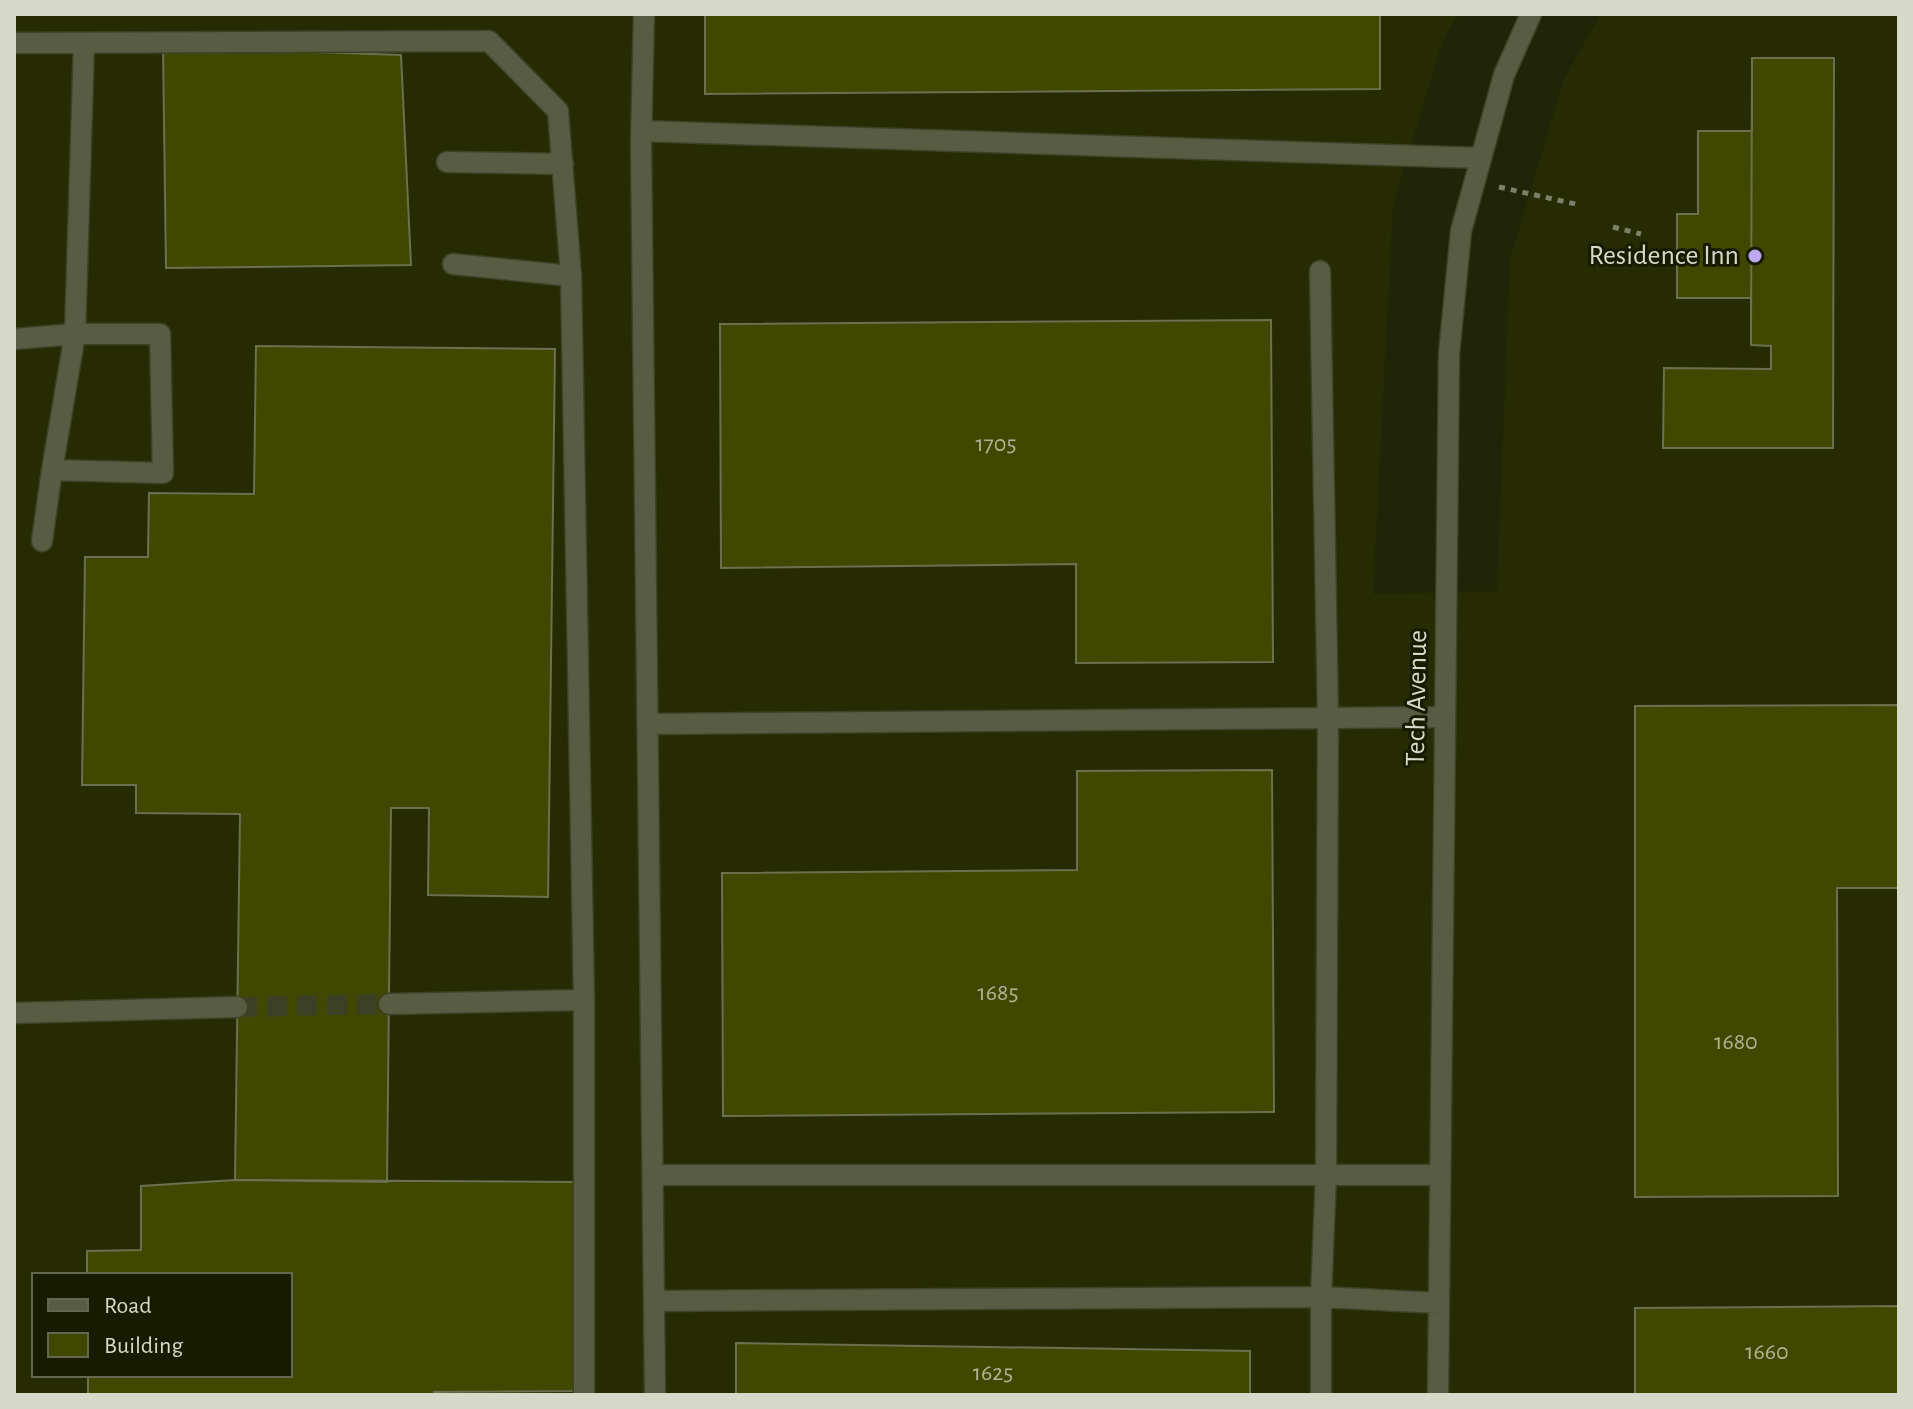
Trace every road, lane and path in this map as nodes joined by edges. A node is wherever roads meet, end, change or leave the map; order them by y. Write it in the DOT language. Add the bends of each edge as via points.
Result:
graph roads {
  1 [pos="644,14"];
  2 [pos="1531,14"];
  3 [pos="14,43"];
  4 [pos="84,43"];
  5 [pos="642,131"];
  6 [pos="1481,158"];
  7 [pos="447,162"];
  8 [pos="563,164"];
  9 [pos="1475,181"];
  10 [pos="1580,205"];
  11 [pos="1613,227"];
  12 [pos="1641,234"];
  13 [pos="453,264"];
  14 [pos="1320,271"];
  15 [pos="571,276"];
  16 [pos="75,334"];
  17 [pos="14,339"];
  18 [pos="52,470"];
  19 [pos="42,541"];
  20 [pos="1445,717"];
  21 [pos="1328,718"];
  22 [pos="648,724"];
  23 [pos="584,1000"];
  24 [pos="389,1004"];
  25 [pos="237,1007"];
  26 [pos="14,1013"];
  27 [pos="653,1175"];
  28 [pos="1326,1175"];
  29 [pos="1440,1175"];
  30 [pos="1321,1297"];
  31 [pos="654,1301"];
  32 [pos="1439,1303"];
  33 [pos="584,1395"];
  34 [pos="655,1395"];
  35 [pos="1321,1395"];
  36 [pos="1438,1395"];
  1 -- 5 [label="street"];
  2 -- 6 [label="street, Tech Avenue" via="1504,75"];
  3 -- 4 [label="street"];
  4 -- 8 [label="street" via="489,41 558,111"];
  4 -- 16 [label="street"];
  5 -- 6 [label="street"];
  5 -- 22 [label="street"];
  6 -- 9 [label="street, Tech Avenue"];
  7 -- 8 [label="street"];
  8 -- 15 [label="street"];
  9 -- 10 [label="path"];
  9 -- 20 [label="street, Tech Avenue" via="1461,231 1449,354"];
  11 -- 12 [label="path"];
  13 -- 15 [label="street"];
  14 -- 21 [label="street"];
  15 -- 23 [label="street"];
  16 -- 17 [label="street"];
  16 -- 18 [label="street"];
  16 -- 18 [label="street" via="160,334 163,473"];
  18 -- 19 [label="street"];
  20 -- 21 [label="street"];
  20 -- 29 [label="street, Tech Avenue"];
  21 -- 22 [label="street"];
  21 -- 28 [label="street"];
  22 -- 27 [label="street"];
  23 -- 24 [label="street"];
  23 -- 33 [label="street"];
  25 -- 26 [label="street"];
  27 -- 28 [label="street"];
  27 -- 31 [label="street"];
  28 -- 29 [label="street"];
  28 -- 30 [label="street"];
  29 -- 32 [label="street, Tech Avenue"];
  30 -- 31 [label="street"];
  30 -- 32 [label="street"];
  30 -- 35 [label="street"];
  31 -- 34 [label="street"];
  32 -- 36 [label="street, Tech Avenue"];
}
